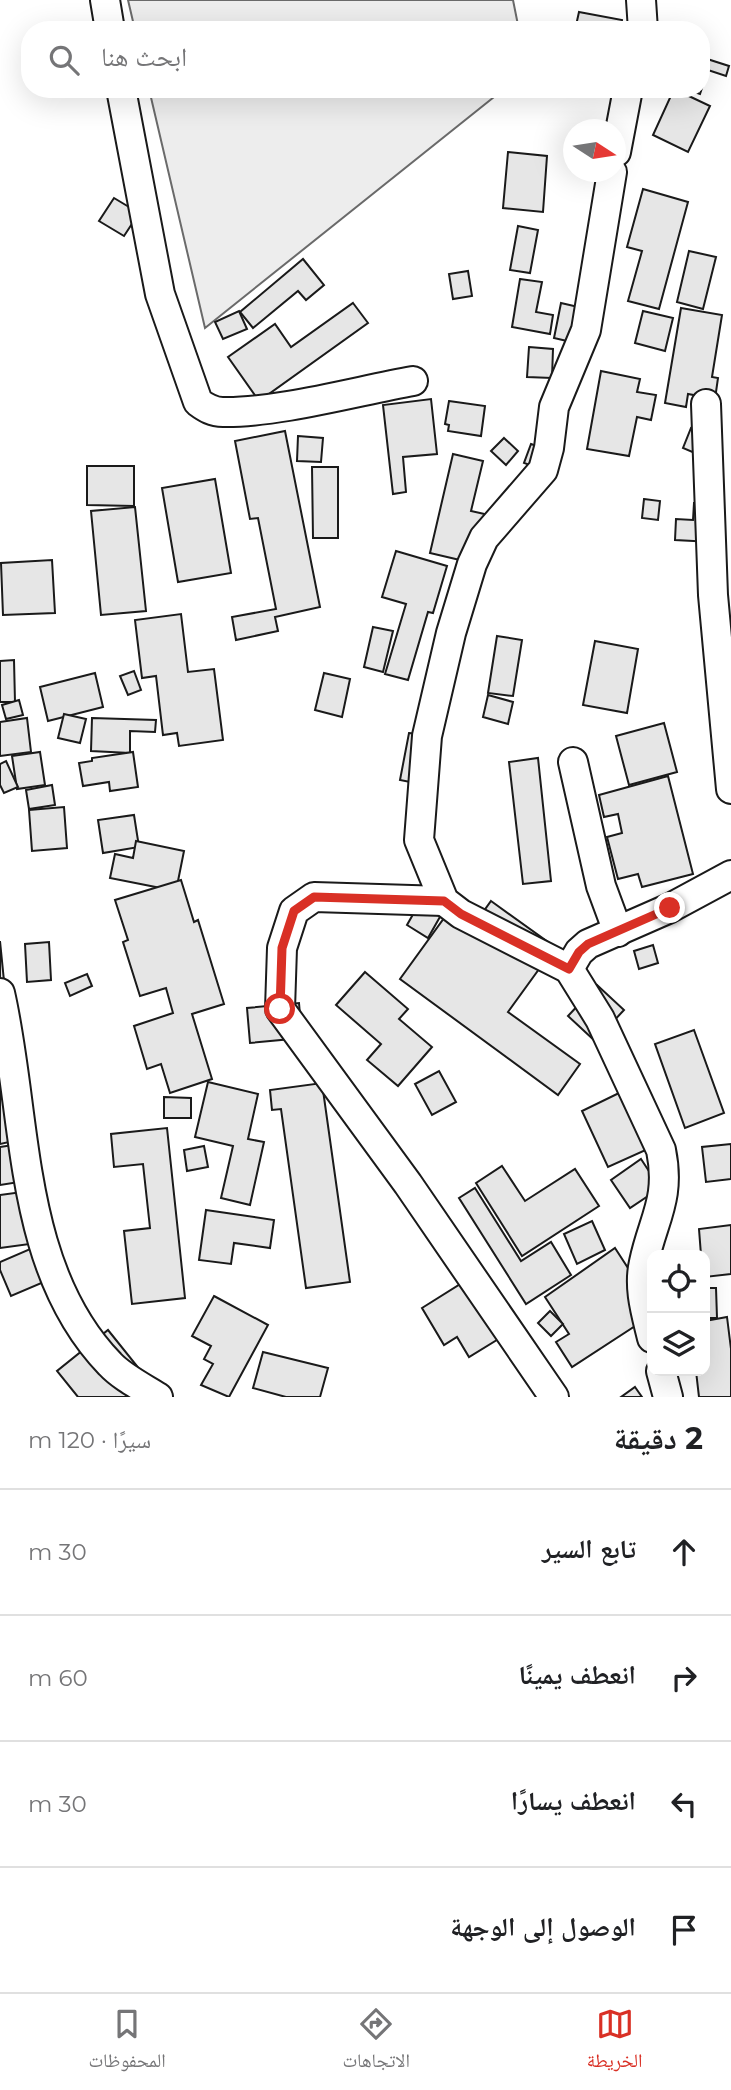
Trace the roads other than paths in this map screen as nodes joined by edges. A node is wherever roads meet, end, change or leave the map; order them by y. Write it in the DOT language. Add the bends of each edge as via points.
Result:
graph roads {
  1 [pos="105,0"];
  2 [pos="641,0"];
  3 [pos="108,21"];
  4 [pos="642,21"];
  5 [pos="123,98"];
  6 [pos="626,98"];
  7 [pos="622,119"];
  8 [pos="610,182"];
  9 [pos="413,381"];
  10 [pos="706,404"];
  11 [pos="573,762"];
  12 [pos="731,789"];
  13 [pos="731,875"];
  14 [pos="444,901"];
  15 [pos="618,932"];
  16 [pos="569,969"];
  17 [pos="0,993"];
  18 [pos="647,1314"];
  19 [pos="662,1376"];
  20 [pos="158,1397"];
  21 [pos="554,1397"];
  22 [pos="668,1397"];
  1 -- 3 [label="street"];
  2 -- 4 [label="street"];
  5 -- 9 [label="street" via="160,294 198,402 223,412 262,409"];
  6 -- 7 [label="street"];
  8 -- 14 [label="street" via="586,330 554,407 547,459 484,538 472,564 427,736 419,840"];
  10 -- 12 [label="street" via="713,595"];
  11 -- 15 [label="street" via="601,886"];
  13 -- 15 [label="street"];
  14 -- 16 [label="street"];
  14 -- 21 [label="street" via="314,897 294,911 282,948 280,1009 408,1184"];
  15 -- 16 [label="street" via="583,948"];
  16 -- 18 [label="street" via="600,1019 661,1150 664,1194 644,1262 642,1290"];
  17 -- 20 [label="street" via="46,1257 71,1312 110,1364"];
  19 -- 22 [label="street"];
}
